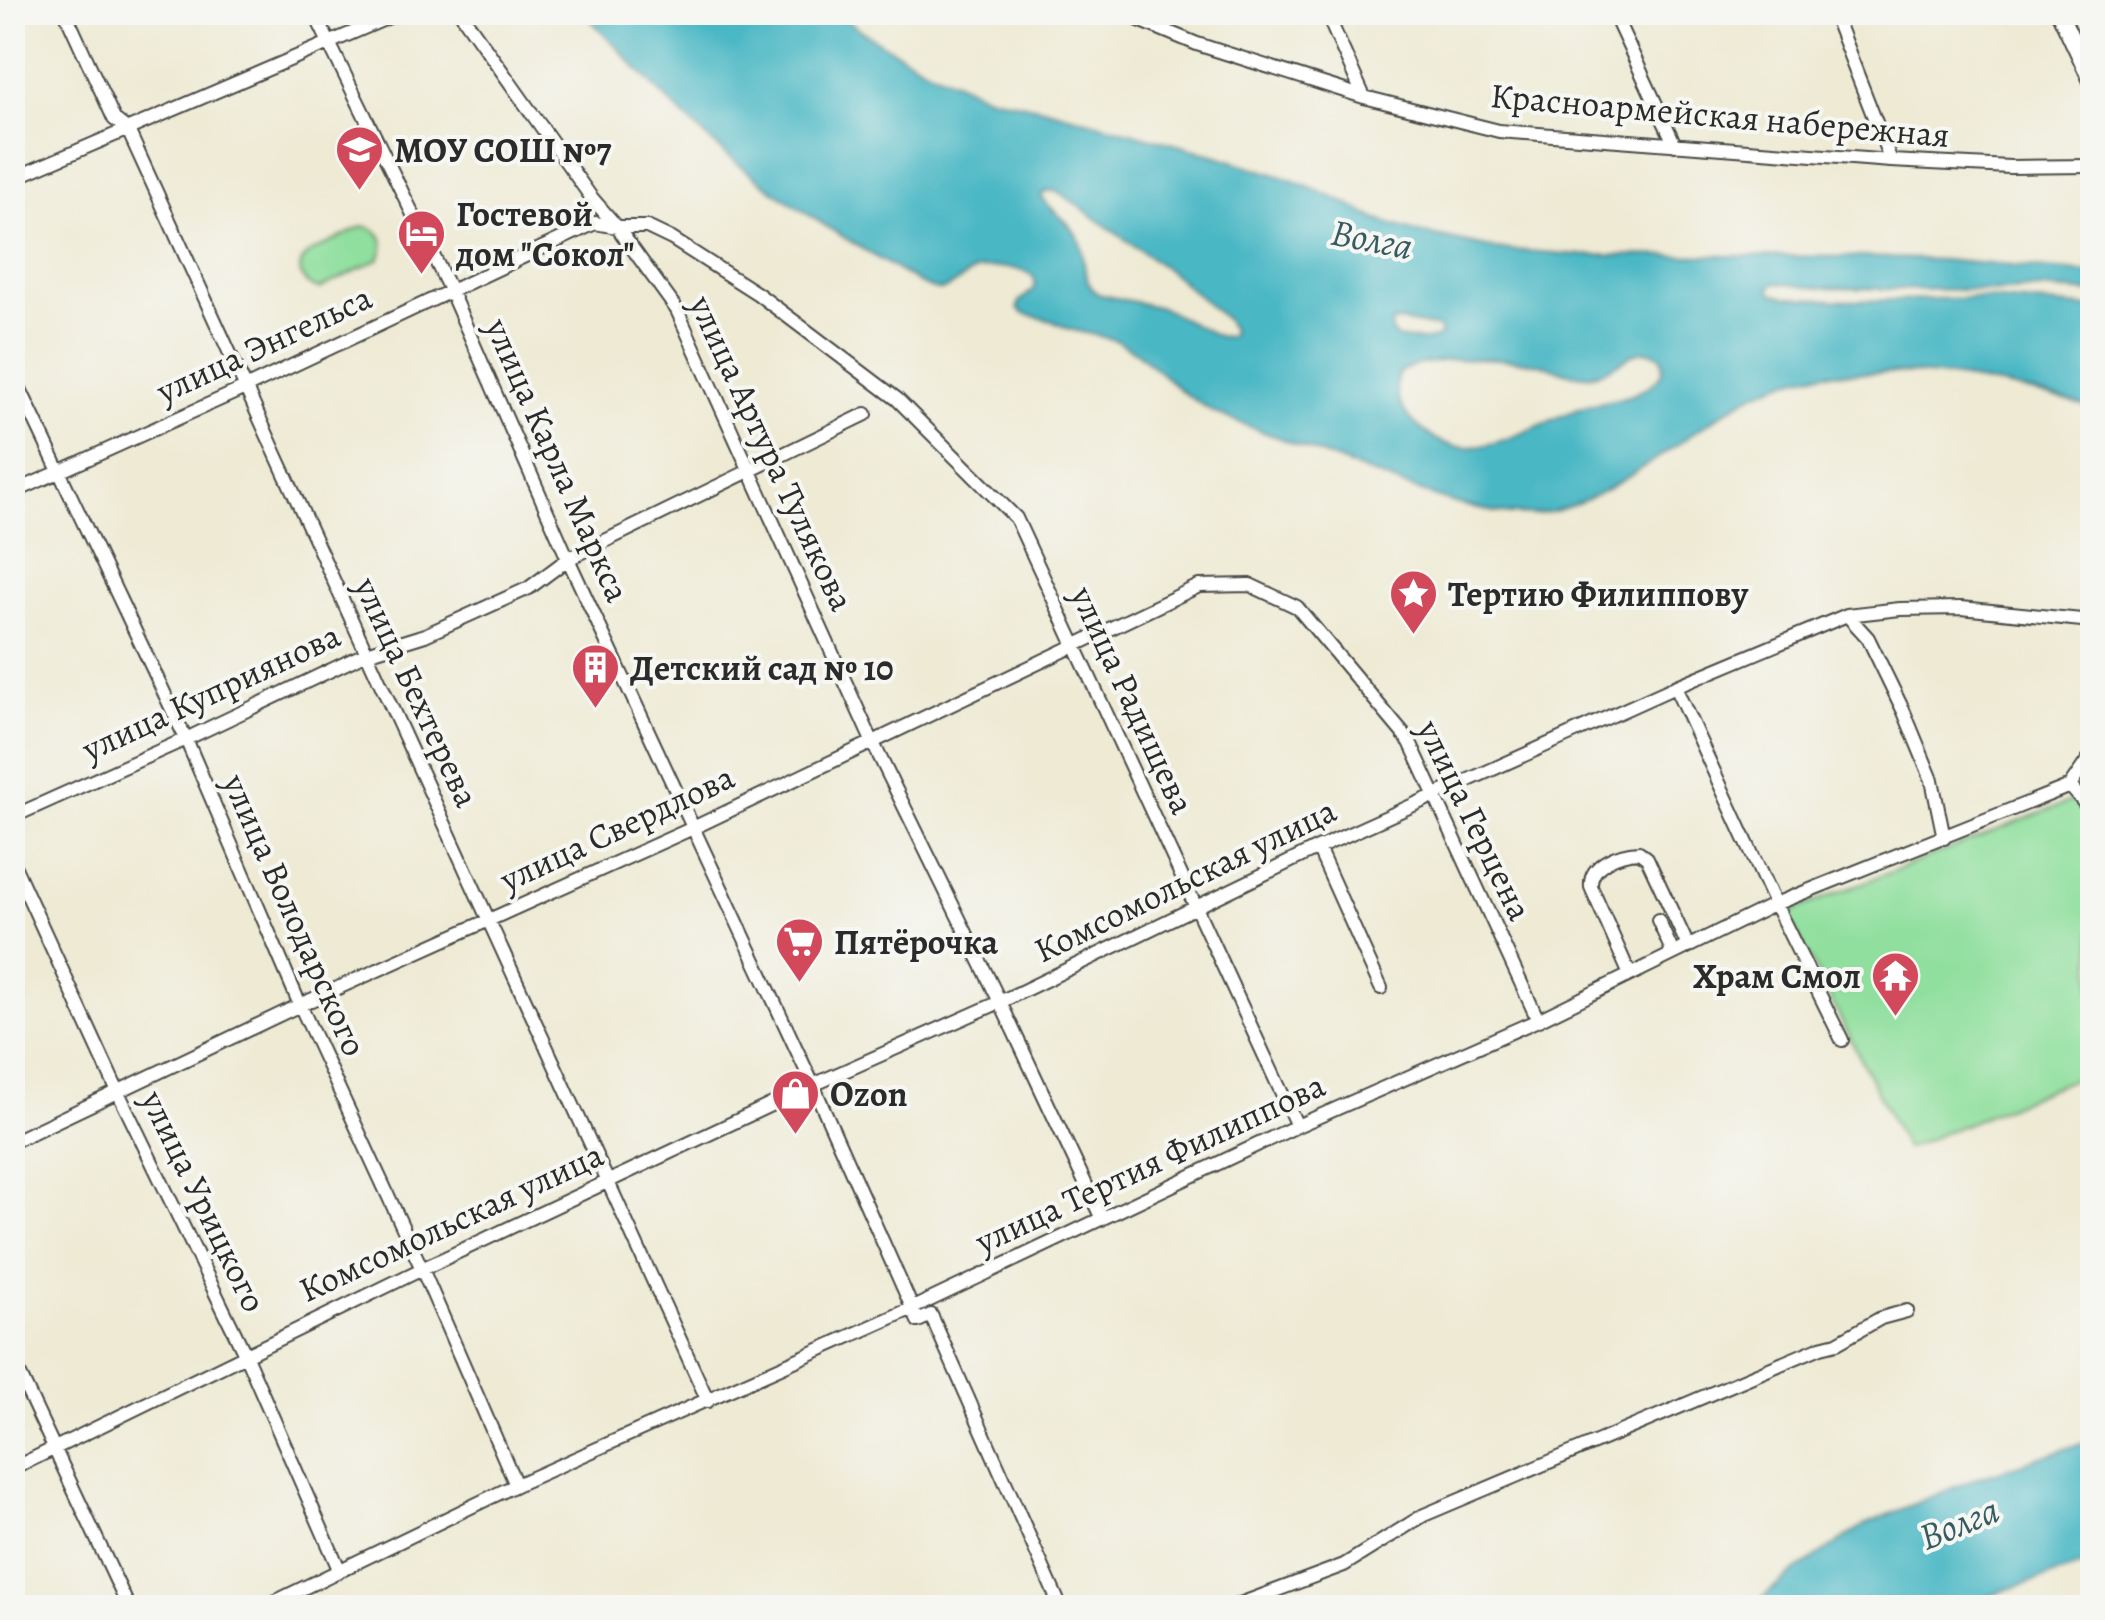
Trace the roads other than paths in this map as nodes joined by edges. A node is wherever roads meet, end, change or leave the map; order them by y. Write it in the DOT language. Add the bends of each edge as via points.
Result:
graph roads {
  1 [pos="65,12"];
  2 [pos="314,12"];
  3 [pos="401,12"];
  4 [pos="460,12"];
  5 [pos="1120,12"];
  6 [pos="1326,12"];
  7 [pos="1612,12"];
  8 [pos="1833,12"];
  9 [pos="2060,12"];
  10 [pos="329,42"];
  11 [pos="2092,82"];
  12 [pos="1364,97"];
  13 [pos="128,130"];
  14 [pos="1676,146"];
  15 [pos="1891,161"];
  16 [pos="2092,166"];
  17 [pos="12,179"];
  18 [pos="617,227"];
  19 [pos="450,290"];
  20 [pos="12,372"];
  21 [pos="245,388"];
  22 [pos="866,414"];
  23 [pos="60,470"];
  24 [pos="751,471"];
  25 [pos="12,493"];
  26 [pos="568,560"];
  27 [pos="1250,584"];
  28 [pos="1848,615"];
  29 [pos="2092,621"];
  30 [pos="1074,646"];
  31 [pos="366,653"];
  32 [pos="1674,687"];
  33 [pos="186,739"];
  34 [pos="872,742"];
  35 [pos="2092,754"];
  36 [pos="2070,786"];
  37 [pos="1434,795"];
  38 [pos="2092,812"];
  39 [pos="12,817"];
  40 [pos="693,828"];
  41 [pos="1944,838"];
  42 [pos="1318,848"];
  43 [pos="12,860"];
  44 [pos="1774,904"];
  45 [pos="1196,907"];
  46 [pos="488,920"];
  47 [pos="1658,920"];
  48 [pos="1688,946"];
  49 [pos="1673,953"];
  50 [pos="1630,975"];
  51 [pos="1381,988"];
  52 [pos="1000,1002"];
  53 [pos="300,1004"];
  54 [pos="1538,1020"];
  55 [pos="1842,1040"];
  56 [pos="813,1085"];
  57 [pos="116,1090"];
  58 [pos="1297,1126"];
  59 [pos="12,1142"];
  60 [pos="608,1182"];
  61 [pos="1102,1219"];
  62 [pos="422,1269"];
  63 [pos="914,1312"];
  64 [pos="1907,1312"];
  65 [pos="244,1354"];
  66 [pos="12,1358"];
  67 [pos="708,1401"];
  68 [pos="56,1448"];
  69 [pos="12,1469"];
  70 [pos="516,1485"];
  71 [pos="339,1569"];
  72 [pos="129,1608"];
  73 [pos="262,1608"];
  74 [pos="1061,1608"];
  75 [pos="1230,1608"];
  1 -- 13 [label="street, улица Бехтерева" via="114,119"];
  2 -- 10 [label="street, улица Карла Маркса"];
  3 -- 10 [label="street"];
  4 -- 18 [label="street, улица Артура Тулякова"];
  5 -- 12 [label="street, Красноармейская набережная" via="1196,44"];
  6 -- 12 [label="street"];
  7 -- 14 [label="street"];
  8 -- 15 [label="street"];
  9 -- 11 [label="main road"];
  10 -- 13 [label="street"];
  10 -- 19 [label="street, улица Карла Маркса"];
  12 -- 14 [label="street, Красноармейская набережная" via="1499,132"];
  13 -- 17 [label="street"];
  13 -- 21 [label="street, улица Бехтерева"];
  14 -- 15 [label="street, Красноармейская набережная"];
  15 -- 16 [label="street, Красноармейская набережная"];
  18 -- 19 [label="street, улица Энгельса" via="595,223"];
  18 -- 24 [label="street, улица Артура Тулякова" via="676,310"];
  18 -- 30 [label="street, улица Радищева" via="660,233 758,294 897,399 1016,518"];
  19 -- 21 [label="street, улица Энгельса"];
  19 -- 26 [label="street, улица Карла Маркса"];
  20 -- 23 [label="street, улица Володарского"];
  21 -- 23 [label="street, улица Энгельса"];
  21 -- 31 [label="street, улица Бехтерева"];
  22 -- 24 [label="street, улица Куприянова"];
  23 -- 25 [label="street, улица Энгельса"];
  23 -- 33 [label="street, улица Володарского"];
  24 -- 26 [label="street, улица Куприянова"];
  24 -- 34 [label="street, улица Артура Тулякова"];
  26 -- 31 [label="street, улица Куприянова" via="529,588 425,635"];
  26 -- 40 [label="street, улица Карла Маркса"];
  27 -- 30 [label="street, улица Свердлова" via="1199,586"];
  27 -- 37 [label="street, улица Герцена" via="1297,607 1410,742"];
  28 -- 29 [label="street, Комсомольская улица" via="1961,608"];
  28 -- 32 [label="street, Комсомольская улица"];
  28 -- 41 [label="street" via="1868,638 1904,712 1932,780"];
  30 -- 34 [label="street, улица Свердлова"];
  30 -- 45 [label="street, улица Радищева"];
  31 -- 33 [label="street, улица Куприянова"];
  31 -- 46 [label="street, улица Бехтерева"];
  32 -- 37 [label="street, Комсомольская улица"];
  32 -- 44 [label="street"];
  33 -- 39 [label="street, улица Куприянова"];
  33 -- 53 [label="street, улица Володарского"];
  34 -- 40 [label="street, улица Свердлова"];
  34 -- 52 [label="street, улица Артура Тулякова"];
  35 -- 36 [label="street"];
  36 -- 38 [label="street"];
  36 -- 41 [label="street, улица Тертия Филиппова"];
  37 -- 42 [label="street, Комсомольская улица"];
  37 -- 54 [label="street, улица Герцена"];
  40 -- 46 [label="street, улица Свердлова"];
  40 -- 56 [label="street, улица Карла Маркса"];
  41 -- 44 [label="street, улица Тертия Филиппова"];
  42 -- 45 [label="street, Комсомольская улица"];
  42 -- 51 [label="street"];
  43 -- 57 [label="street, улица Урицкого"];
  44 -- 48 [label="street, улица Тертия Филиппова"];
  44 -- 55 [label="street"];
  45 -- 52 [label="street, Комсомольская улица"];
  45 -- 58 [label="street, улица Радищева"];
  46 -- 53 [label="street, улица Свердлова"];
  46 -- 60 [label="street, улица Бехтерева"];
  47 -- 49 [label="street"];
  48 -- 49 [label="street, улица Тертия Филиппова"];
  48 -- 50 [label="street" via="1647,858 1631,852 1604,863 1590,878 1591,887"];
  49 -- 50 [label="street, улица Тертия Филиппова"];
  50 -- 54 [label="street, улица Тертия Филиппова"];
  52 -- 56 [label="street, Комсомольская улица"];
  52 -- 61 [label="street, улица Артура Тулякова"];
  53 -- 57 [label="street, улица Свердлова"];
  53 -- 62 [label="street, улица Володарского"];
  54 -- 58 [label="street, улица Тертия Филиппова"];
  56 -- 60 [label="street, Комсомольская улица"];
  56 -- 63 [label="street, улица Карла Маркса"];
  57 -- 59 [label="street, улица Свердлова"];
  57 -- 65 [label="street, улица Урицкого"];
  58 -- 61 [label="street, улица Тертия Филиппова"];
  60 -- 62 [label="street, Комсомольская улица"];
  60 -- 67 [label="street, улица Бехтерева"];
  61 -- 63 [label="street, улица Тертия Филиппова"];
  62 -- 65 [label="street, Комсомольская улица"];
  62 -- 70 [label="street, улица Володарского"];
  63 -- 67 [label="street, улица Тертия Филиппова"];
  63 -- 74 [label="street" via="918,1322 931,1315"];
  64 -- 75 [label="street" via="1424,1515 1344,1566"];
  65 -- 68 [label="street, Комсомольская улица"];
  65 -- 71 [label="street, улица Урицкого"];
  66 -- 68 [label="street"];
  67 -- 70 [label="street, улица Тертия Филиппова"];
  68 -- 69 [label="street, Комсомольская улица"];
  68 -- 72 [label="street"];
  70 -- 71 [label="street, улица Тертия Филиппова"];
  71 -- 73 [label="street, улица Тертия Филиппова"];
}
